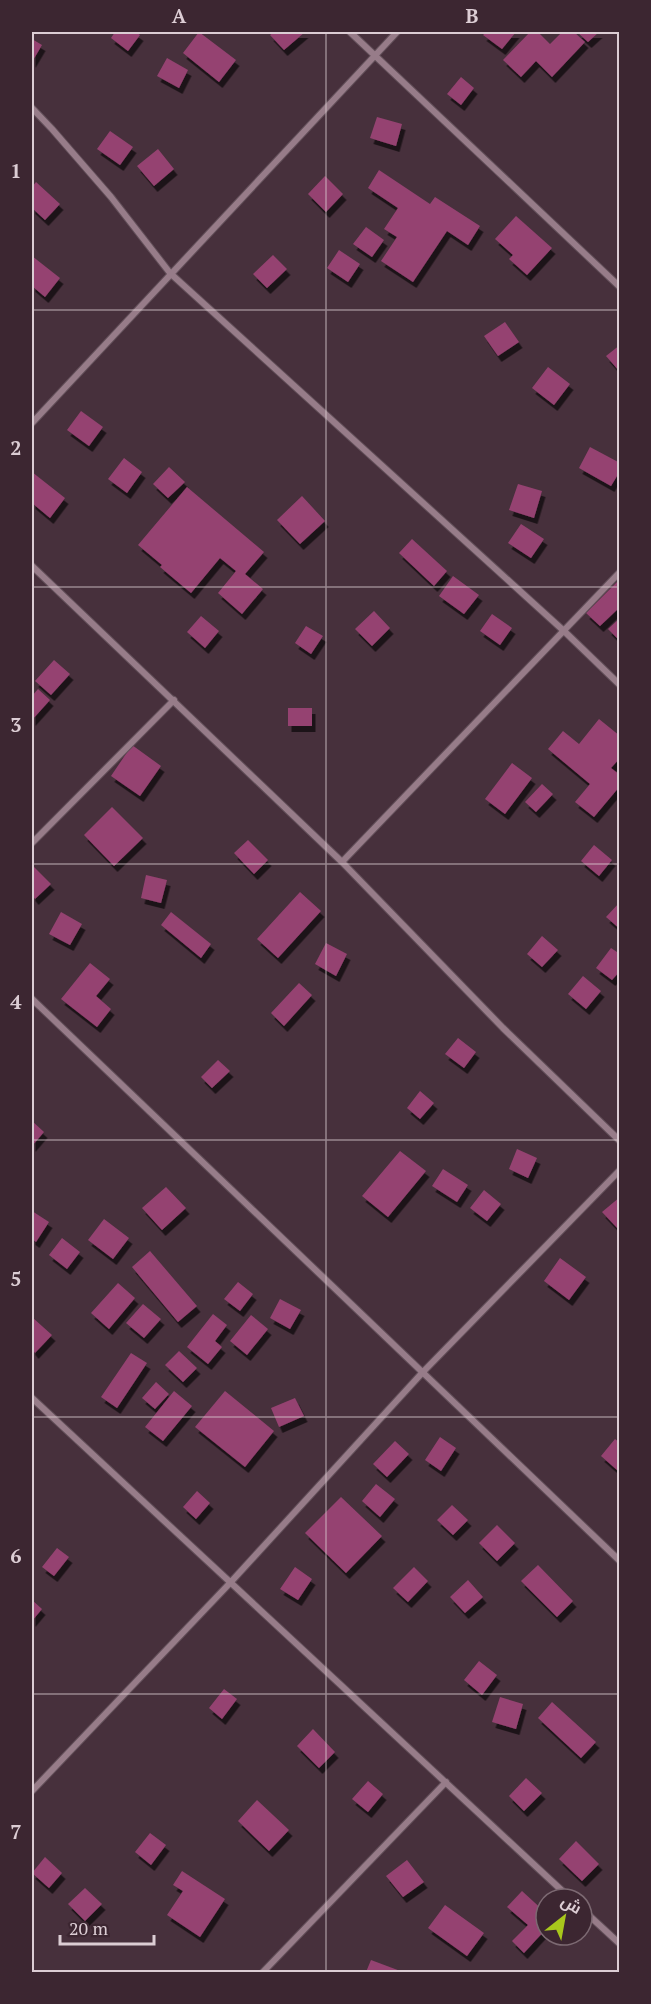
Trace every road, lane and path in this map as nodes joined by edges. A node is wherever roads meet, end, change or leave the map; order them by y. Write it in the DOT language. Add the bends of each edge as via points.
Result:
graph roads {
  1 [pos="350,32"];
  2 [pos="397,32"];
  3 [pos="375,56"];
  4 [pos="32,108"];
  5 [pos="170,273"];
  6 [pos="620,287"];
  7 [pos="32,423"];
  8 [pos="32,566"];
  9 [pos="620,572"];
  10 [pos="564,631"];
  11 [pos="620,685"];
  12 [pos="174,700"];
  13 [pos="32,843"];
  14 [pos="342,862"];
  15 [pos="32,999"];
  16 [pos="620,1141"];
  17 [pos="620,1170"];
  18 [pos="422,1372"];
  19 [pos="32,1398"];
  20 [pos="620,1561"];
  21 [pos="230,1583"];
  22 [pos="446,1782"];
  23 [pos="32,1791"];
  24 [pos="558,1887"];
  25 [pos="594,1920"];
  26 [pos="620,1944"];
  27 [pos="263,1972"];
  1 -- 3 [label="street"];
  2 -- 3 [label="street"];
  3 -- 5 [label="street"];
  3 -- 6 [label="street"];
  4 -- 5 [label="street" via="111,197"];
  5 -- 7 [label="street"];
  5 -- 10 [label="street"];
  8 -- 12 [label="street"];
  9 -- 10 [label="street"];
  10 -- 11 [label="street"];
  10 -- 14 [label="street"];
  12 -- 13 [label="street"];
  12 -- 14 [label="street"];
  14 -- 16 [label="street" via="503,1028"];
  15 -- 18 [label="street"];
  17 -- 18 [label="street"];
  18 -- 20 [label="street"];
  18 -- 21 [label="street"];
  19 -- 21 [label="street"];
  21 -- 22 [label="street"];
  21 -- 23 [label="street"];
  22 -- 24 [label="street"];
  22 -- 27 [label="street"];
  25 -- 26 [label="street"];
}
